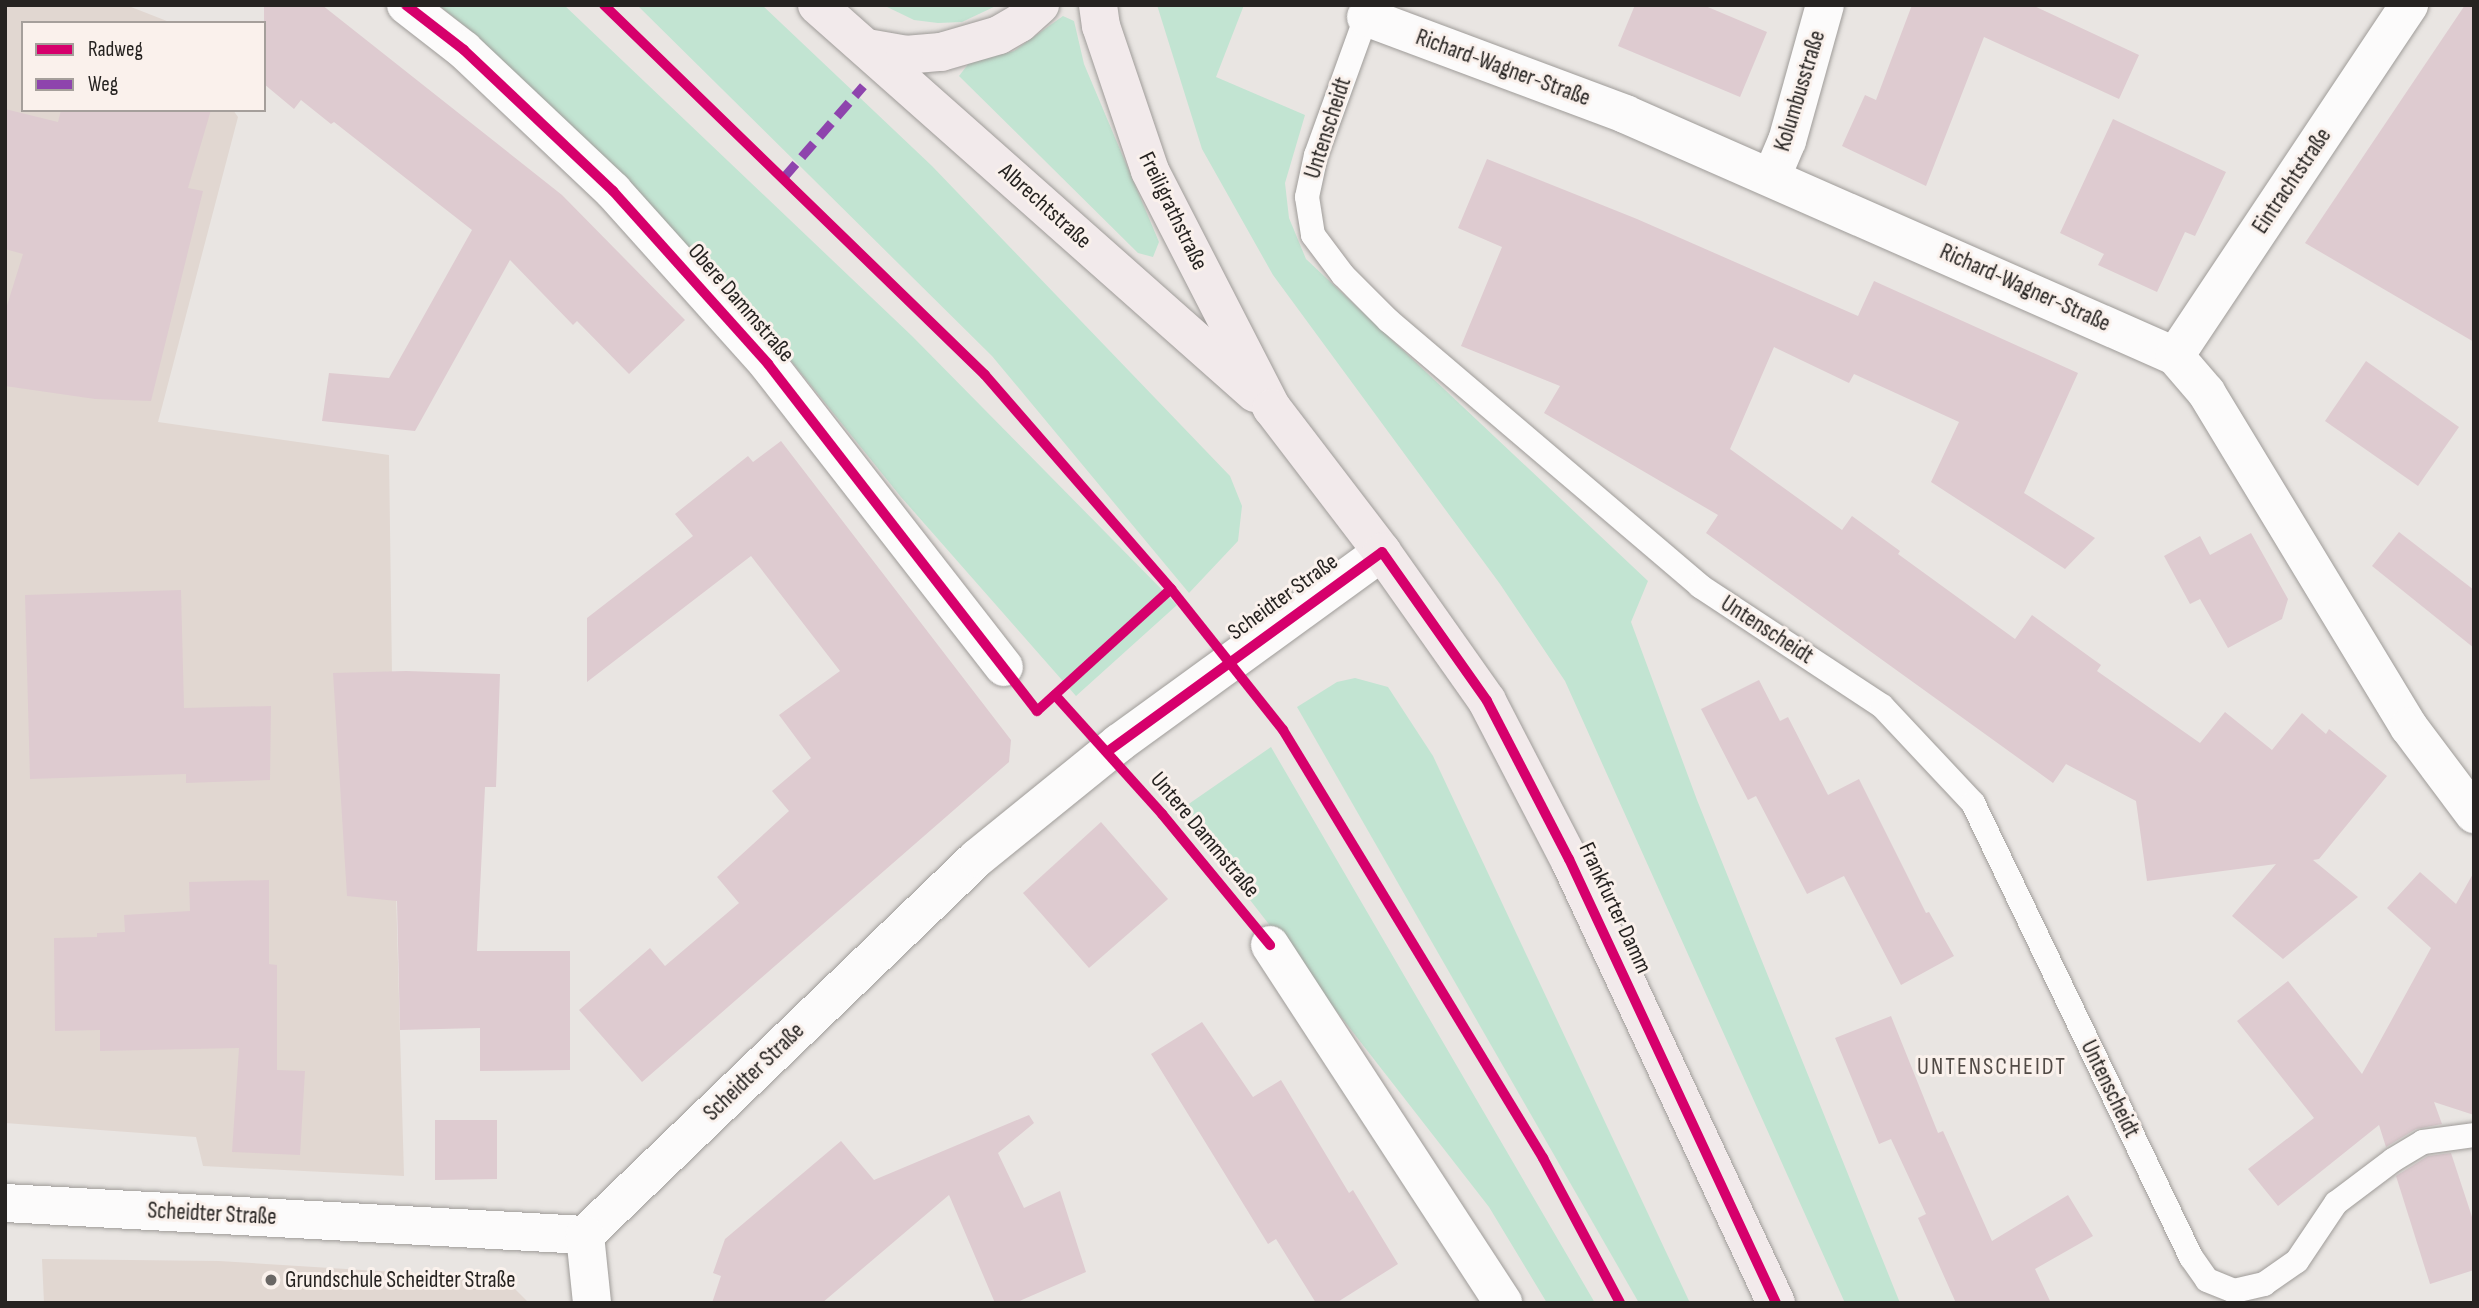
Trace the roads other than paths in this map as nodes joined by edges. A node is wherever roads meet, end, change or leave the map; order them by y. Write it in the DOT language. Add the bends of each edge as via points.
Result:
graph roads {
  1 [pos="406,5"];
  2 [pos="817,5"];
  3 [pos="1040,5"];
  4 [pos="1098,5"];
  5 [pos="1825,5"];
  6 [pos="2409,5"];
  7 [pos="1366,17"];
  8 [pos="867,48"];
  9 [pos="1772,176"];
  10 [pos="2175,356"];
  11 [pos="1272,408"];
  12 [pos="1382,552"];
  13 [pos="1004,667"];
  14 [pos="2474,814"];
  15 [pos="1269,945"];
  16 [pos="2474,1135"];
  17 [pos="5,1203"];
  18 [pos="585,1235"];
  19 [pos="592,1303"];
  20 [pos="1503,1303"];
  21 [pos="1776,1303"];
  1 -- 13 [label="street, Obere Dammstraße" via="464,50 613,191 768,364"];
  2 -- 8 [label="main road, Albrechtstraße"];
  3 -- 8 [label="main road" via="999,35 940,52 905,55"];
  4 -- 11 [label="main road, Freiligrathstraße" via="1150,172"];
  5 -- 9 [label="street, Kolumbusstraße" via="1787,141"];
  6 -- 10 [label="street, Eintrachtstraße"];
  7 -- 9 [label="street, Richard-Wagner-Straße" via="1625,114"];
  7 -- 16 [label="lane, Untenscheidt" via="1316,155 1307,197 1313,235 1343,275 1399,330 1700,586 1882,706 1973,803 2191,1257 2207,1280 2234,1291 2264,1284 2297,1261 2336,1203 2393,1160 2423,1142"];
  8 -- 11 [label="main road, Albrechtstraße"];
  9 -- 10 [label="street, Richard-Wagner-Straße"];
  10 -- 14 [label="street, Richard-Wagner-Straße" via="2206,392 2409,727"];
  11 -- 12 [label="main road, Frankfurter Damm"];
  12 -- 18 [label="street, Scheidter Straße" via="1119,743 945,888"];
  12 -- 21 [label="main road, Frankfurter Damm" via="1487,701 1569,859"];
  15 -- 20 [label="street"];
  17 -- 18 [label="street, Scheidter Straße"];
  18 -- 19 [label="street"];
}
